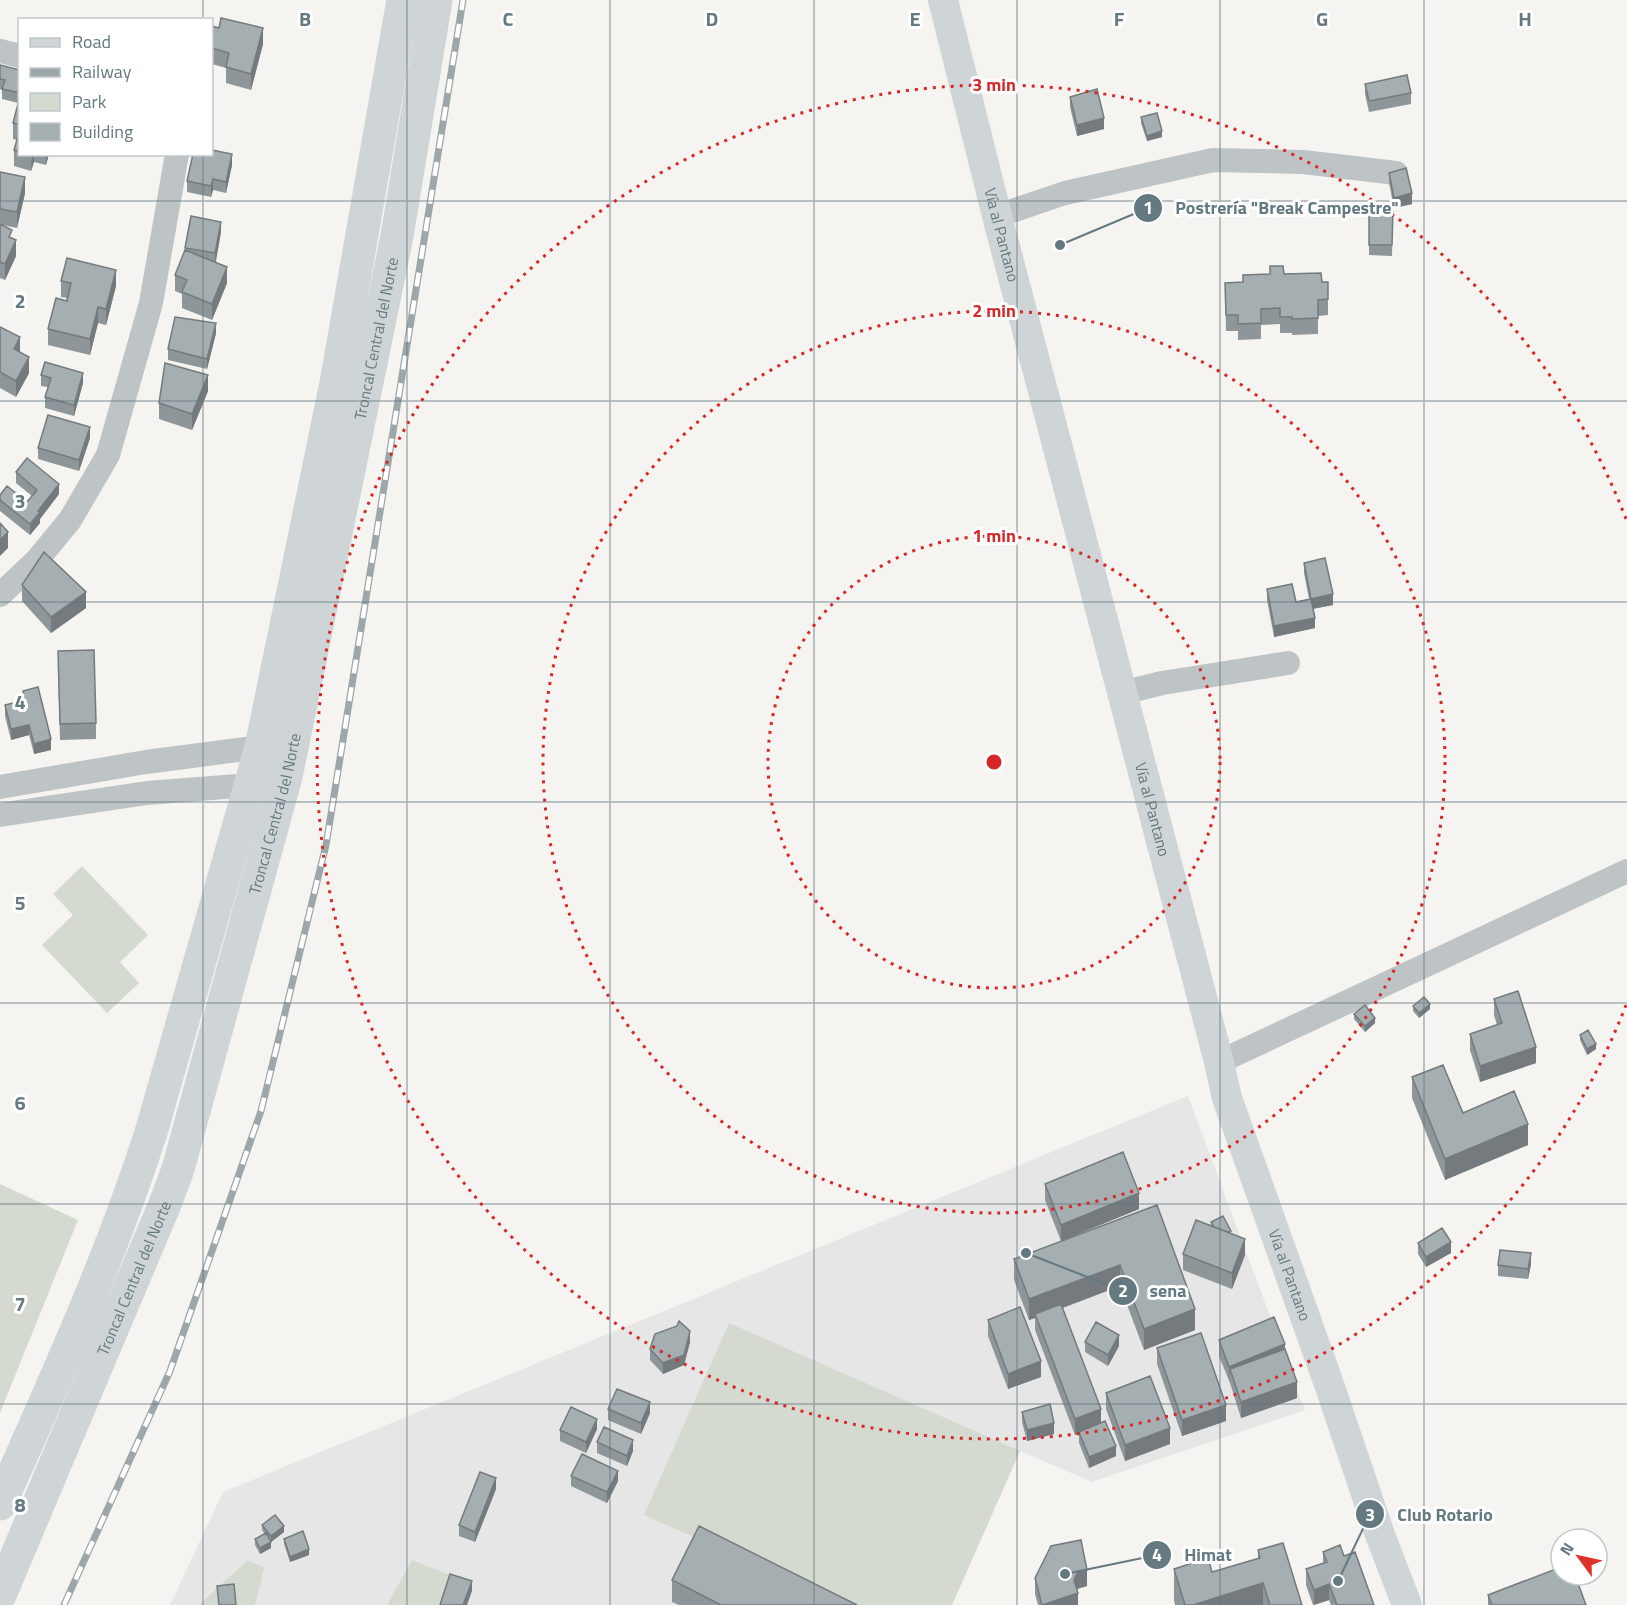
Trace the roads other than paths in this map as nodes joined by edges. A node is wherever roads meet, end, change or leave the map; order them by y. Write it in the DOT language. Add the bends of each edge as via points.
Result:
graph roads {
  1 [pos="403,0"];
  2 [pos="436,0"];
  3 [pos="943,0"];
  4 [pos="0,51"];
  5 [pos="18,56"];
  6 [pos="177,156"];
  7 [pos="1396,173"];
  8 [pos="998,216"];
  9 [pos="0,596"];
  10 [pos="1288,663"];
  11 [pos="1122,693"];
  12 [pos="261,747"];
  13 [pos="56,777"];
  14 [pos="250,785"];
  15 [pos="0,787"];
  16 [pos="60,806"];
  17 [pos="0,815"];
  18 [pos="1627,871"];
  19 [pos="1219,1062"];
  20 [pos="0,1504"];
  21 [pos="0,1595"];
  22 [pos="1407,1605"];
  1 -- 12 [label="highway, Troncal Central del Norte" via="336,383"];
  2 -- 21 [label="highway, Troncal Central del Norte" via="397,236 282,788 178,1169"];
  3 -- 8 [label="main road, Vía al Pantano"];
  4 -- 5 [label="street"];
  6 -- 9 [label="street" via="151,303 108,455 70,520"];
  7 -- 8 [label="street" via="1303,162 1213,160 1065,193"];
  8 -- 11 [label="main road, Vía al Pantano"];
  10 -- 11 [label="street"];
  11 -- 19 [label="main road, Vía al Pantano"];
  12 -- 13 [label="street"];
  12 -- 14 [label="highway, Troncal Central del Norte"];
  13 -- 15 [label="street"];
  13 -- 16 [label="street"];
  14 -- 16 [label="street" via="147,793"];
  14 -- 20 [label="highway, Troncal Central del Norte" via="138,1173 85,1311"];
  16 -- 17 [label="street"];
  18 -- 19 [label="street"];
  19 -- 22 [label="main road, Vía al Pantano" via="1227,1098"];
}
